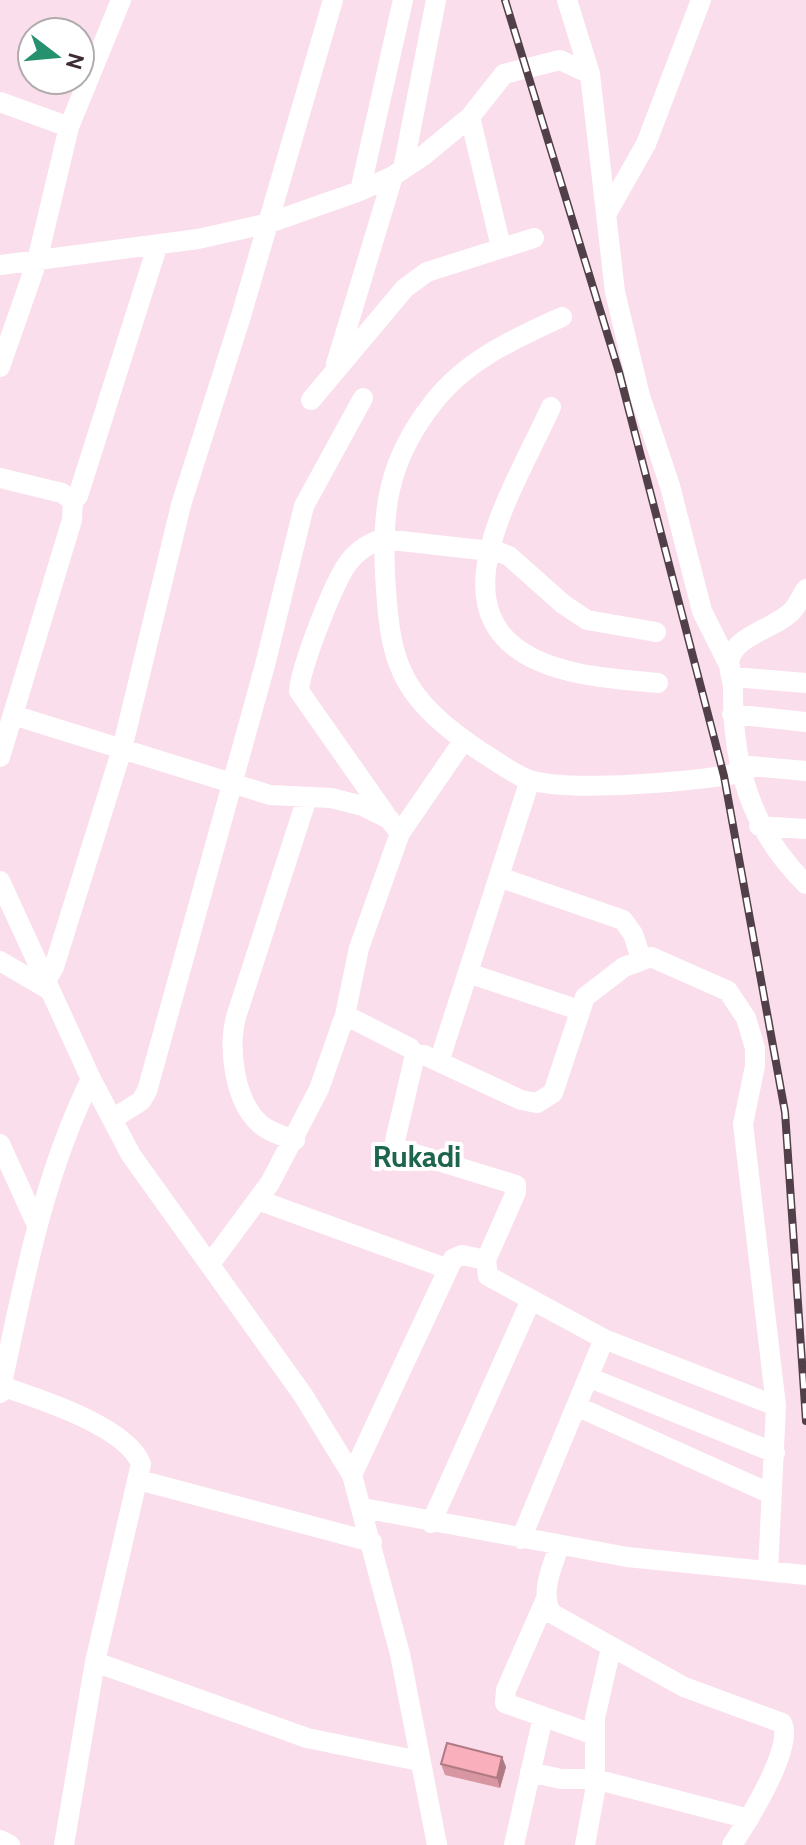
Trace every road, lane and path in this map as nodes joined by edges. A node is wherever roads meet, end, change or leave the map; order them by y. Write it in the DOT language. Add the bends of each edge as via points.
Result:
graph roads {
  1 [pos="121,0"];
  2 [pos="333,0"];
  3 [pos="403,0"];
  4 [pos="436,0"];
  5 [pos="567,0"];
  6 [pos="701,0"];
  7 [pos="577,26"];
  8 [pos="560,60"];
  9 [pos="590,74"];
  10 [pos="0,102"];
  11 [pos="470,117"];
  12 [pos="69,127"];
  13 [pos="398,173"];
  14 [pos="360,191"];
  15 [pos="608,211"];
  16 [pos="269,223"];
  17 [pos="534,238"];
  18 [pos="157,247"];
  19 [pos="501,247"];
  20 [pos="37,261"];
  21 [pos="0,265"];
  22 [pos="562,317"];
  23 [pos="0,367"];
  24 [pos="333,374"];
  25 [pos="363,398"];
  26 [pos="311,400"];
  27 [pos="551,407"];
  28 [pos="0,478"];
  29 [pos="73,501"];
  30 [pos="383,539"];
  31 [pos="487,550"];
  32 [pos="806,589"];
  33 [pos="799,610"];
  34 [pos="656,632"];
  35 [pos="731,672"];
  36 [pos="658,683"];
  37 [pos="806,683"];
  38 [pos="732,714"];
  39 [pos="13,715"];
  40 [pos="806,722"];
  41 [pos="464,740"];
  42 [pos="122,749"];
  43 [pos="0,757"];
  44 [pos="740,769"];
  45 [pos="806,771"];
  46 [pos="530,780"];
  47 [pos="232,785"];
  48 [pos="307,798"];
  49 [pos="394,826"];
  50 [pos="759,826"];
  51 [pos="806,829"];
  52 [pos="499,877"];
  53 [pos="0,881"];
  54 [pos="806,884"];
  55 [pos="641,958"];
  56 [pos="0,961"];
  57 [pos="468,973"];
  58 [pos="48,986"];
  59 [pos="579,1010"];
  60 [pos="345,1015"];
  61 [pos="415,1055"];
  62 [pos="439,1062"];
  63 [pos="91,1079"];
  64 [pos="114,1118"];
  65 [pos="295,1140"];
  66 [pos="0,1144"];
  67 [pos="258,1200"];
  68 [pos="36,1223"];
  69 [pos="486,1260"];
  70 [pos="210,1264"];
  71 [pos="448,1269"];
  72 [pos="531,1300"];
  73 [pos="8,1312"];
  74 [pos="604,1339"];
  75 [pos="588,1377"];
  76 [pos="1,1390"];
  77 [pos="576,1406"];
  78 [pos="776,1406"];
  79 [pos="775,1453"];
  80 [pos="352,1475"];
  81 [pos="139,1480"];
  82 [pos="771,1494"];
  83 [pos="363,1508"];
  84 [pos="431,1523"];
  85 [pos="521,1539"];
  86 [pos="372,1542"];
  87 [pos="559,1546"];
  88 [pos="768,1571"];
  89 [pos="806,1575"];
  90 [pos="545,1601"];
  91 [pos="611,1648"];
  92 [pos="95,1662"];
  93 [pos="543,1717"];
  94 [pos="595,1735"];
  95 [pos="419,1761"];
  96 [pos="530,1772"];
  97 [pos="595,1779"];
  98 [pos="749,1819"];
  99 [pos="0,1840"];
  100 [pos="10,1845"];
  101 [pos="64,1845"];
  102 [pos="437,1845"];
  103 [pos="514,1845"];
  104 [pos="585,1845"];
  105 [pos="732,1845"];
  1 -- 12 [label="street"];
  2 -- 16 [label="street"];
  3 -- 14 [label="street"];
  4 -- 13 [label="street"];
  5 -- 7 [label="street"];
  6 -- 15 [label="street" via="646,144"];
  7 -- 8 [label="street"];
  7 -- 9 [label="street"];
  8 -- 9 [label="street"];
  8 -- 11 [label="street" via="504,74"];
  9 -- 15 [label="street"];
  10 -- 12 [label="street"];
  11 -- 13 [label="street"];
  11 -- 19 [label="street"];
  12 -- 20 [label="street"];
  13 -- 14 [label="street"];
  13 -- 24 [label="street"];
  14 -- 16 [label="street"];
  15 -- 35 [label="street" via="615,292 640,396 702,611"];
  16 -- 18 [label="street"];
  16 -- 42 [label="street" via="181,505"];
  17 -- 19 [label="street"];
  18 -- 20 [label="street"];
  18 -- 29 [label="street"];
  19 -- 24 [label="street" via="427,272 405,288"];
  20 -- 21 [label="street"];
  20 -- 23 [label="street"];
  22 -- 30 [label="street" via="471,364 434,401 393,472"];
  24 -- 26 [label="street"];
  25 -- 47 [label="street" via="304,506"];
  27 -- 31 [label="street"];
  28 -- 29 [label="street" via="62,493"];
  29 -- 39 [label="street" via="72,520"];
  30 -- 31 [label="street"];
  30 -- 41 [label="street" via="389,627 400,669 421,701"];
  30 -- 49 [label="street" via="370,542 346,566 299,691"];
  31 -- 34 [label="street" via="509,556 587,620"];
  31 -- 36 [label="street" via="483,595 489,618 521,653 574,673"];
  32 -- 33 [label="street"];
  33 -- 35 [label="street" via="740,645 730,658"];
  35 -- 37 [label="street"];
  35 -- 38 [label="street"];
  38 -- 40 [label="street"];
  38 -- 44 [label="street"];
  39 -- 42 [label="street"];
  39 -- 43 [label="street"];
  41 -- 46 [label="street"];
  41 -- 49 [label="street"];
  42 -- 47 [label="street"];
  42 -- 58 [label="street"];
  44 -- 45 [label="street"];
  44 -- 46 [label="street" via="621,783"];
  44 -- 50 [label="street"];
  46 -- 52 [label="street"];
  47 -- 48 [label="street"];
  47 -- 64 [label="street" via="150,1083 141,1101"];
  48 -- 49 [label="street" via="363,806"];
  48 -- 65 [label="street" via="236,1017 231,1050 233,1068 256,1121"];
  49 -- 60 [label="street"];
  50 -- 51 [label="street"];
  50 -- 54 [label="street"];
  52 -- 55 [label="street" via="623,920"];
  52 -- 57 [label="street"];
  53 -- 58 [label="street"];
  55 -- 59 [label="street" via="589,992"];
  55 -- 78 [label="street" via="659,959 728,991 751,1031 755,1066 744,1135"];
  56 -- 58 [label="street"];
  57 -- 59 [label="street"];
  57 -- 62 [label="street"];
  58 -- 63 [label="street"];
  59 -- 62 [label="street" via="553,1093 544,1101 521,1100"];
  60 -- 61 [label="street"];
  60 -- 65 [label="street"];
  61 -- 62 [label="street"];
  61 -- 69 [label="street" via="396,1148 516,1185"];
  63 -- 64 [label="street"];
  63 -- 68 [label="street" via="73,1114"];
  64 -- 70 [label="street" via="131,1155"];
  65 -- 67 [label="street"];
  66 -- 68 [label="street"];
  67 -- 70 [label="street"];
  67 -- 71 [label="street"];
  68 -- 73 [label="street"];
  69 -- 71 [label="street" via="457,1256"];
  69 -- 72 [label="street" via="488,1276"];
  70 -- 80 [label="street" via="303,1395"];
  71 -- 80 [label="street"];
  72 -- 74 [label="street"];
  72 -- 84 [label="street"];
  73 -- 76 [label="street"];
  74 -- 75 [label="street"];
  74 -- 78 [label="street"];
  75 -- 77 [label="street"];
  75 -- 79 [label="street"];
  76 -- 81 [label="street" via="43,1401 116,1437 136,1451"];
  77 -- 82 [label="street"];
  77 -- 85 [label="street"];
  78 -- 79 [label="street"];
  79 -- 82 [label="street"];
  80 -- 83 [label="street"];
  81 -- 86 [label="street"];
  81 -- 92 [label="street"];
  82 -- 88 [label="street"];
  83 -- 84 [label="street"];
  83 -- 86 [label="street"];
  84 -- 85 [label="street"];
  85 -- 87 [label="street"];
  86 -- 95 [label="street"];
  87 -- 88 [label="street"];
  87 -- 90 [label="street"];
  88 -- 89 [label="street"];
  90 -- 91 [label="street" via="558,1619"];
  90 -- 93 [label="street" via="504,1698 510,1706"];
  91 -- 94 [label="street"];
  91 -- 98 [label="street" via="684,1687 782,1723 786,1736"];
  92 -- 95 [label="street" via="307,1738"];
  92 -- 101 [label="street"];
  93 -- 94 [label="street"];
  93 -- 96 [label="street"];
  94 -- 97 [label="street"];
  95 -- 102 [label="street"];
  96 -- 97 [label="street"];
  96 -- 103 [label="street"];
  97 -- 98 [label="street"];
  97 -- 104 [label="street"];
  98 -- 105 [label="street"];
  99 -- 100 [label="street"];
}
